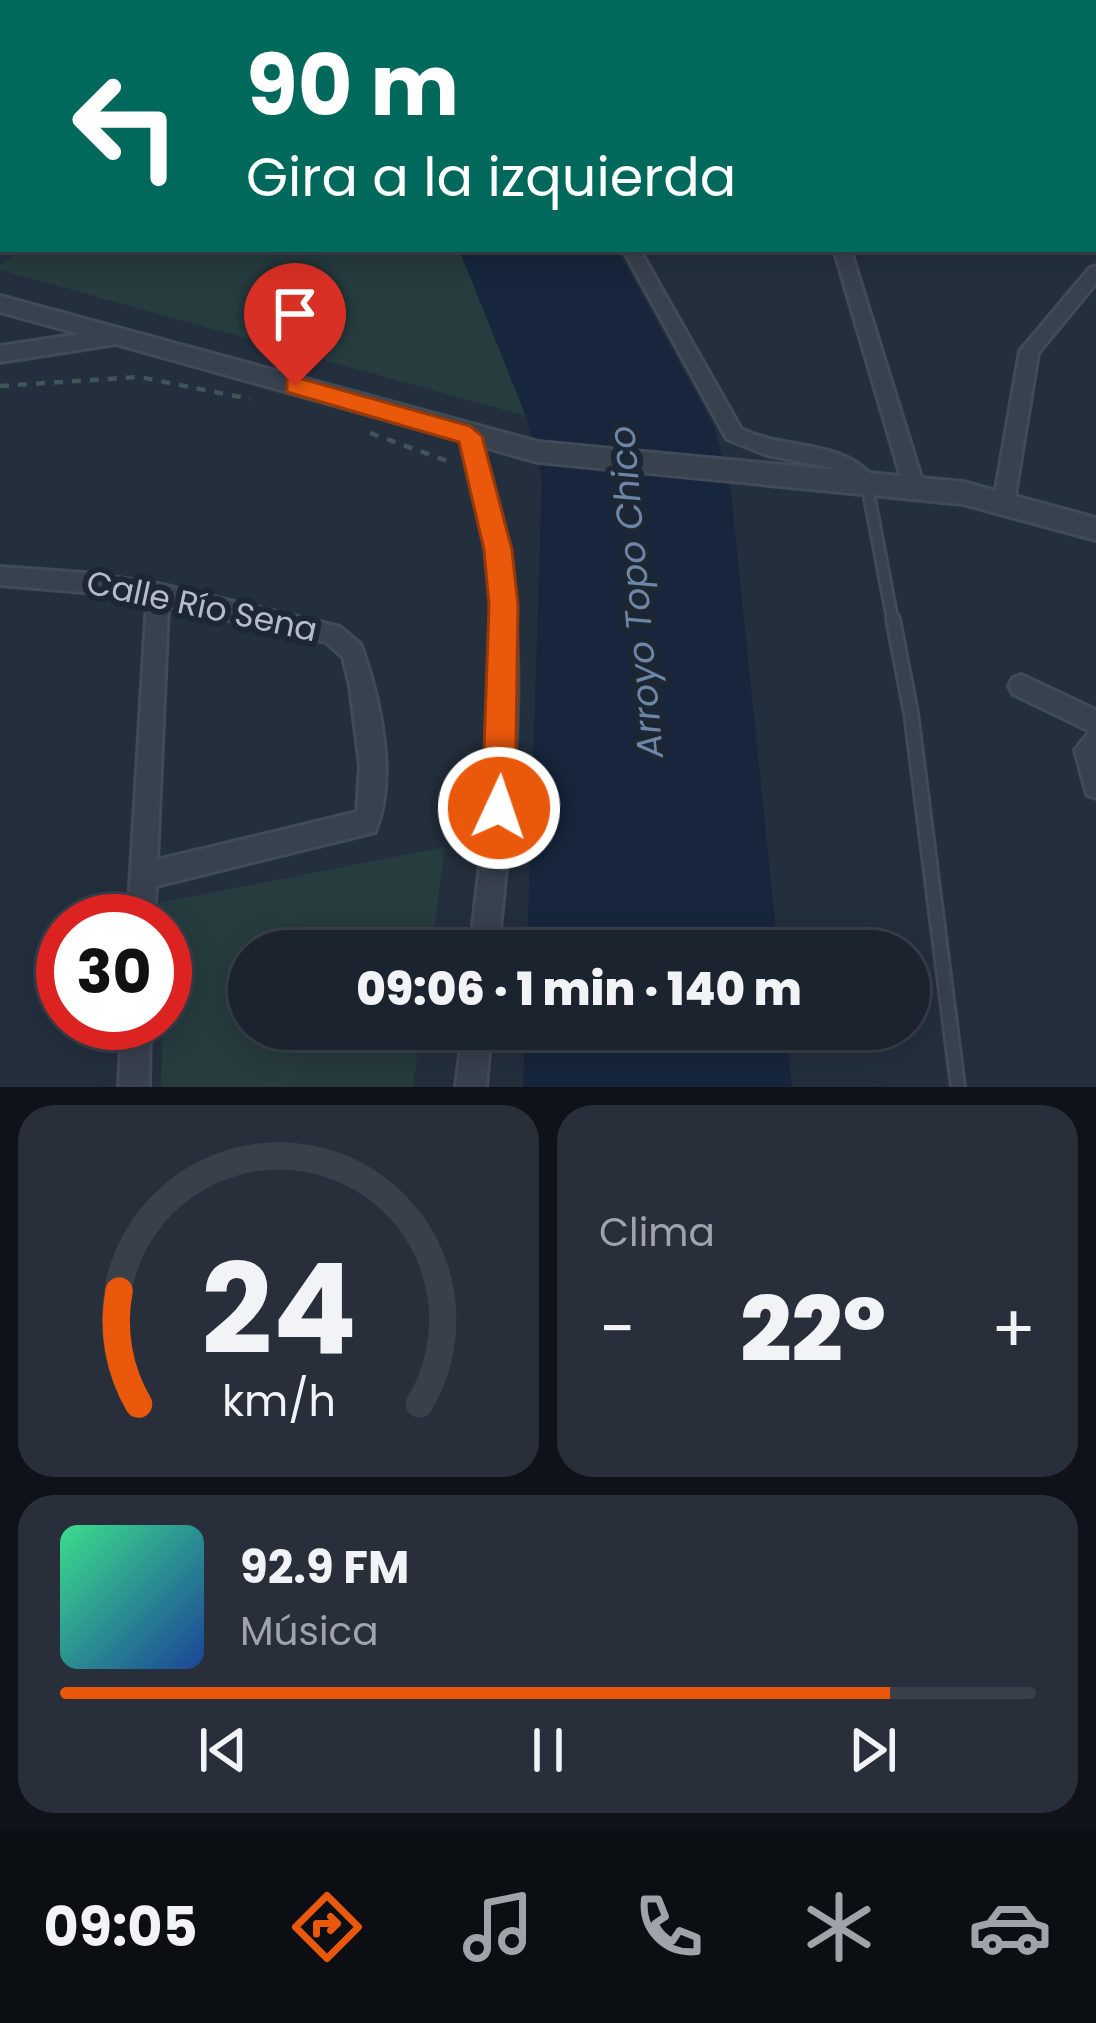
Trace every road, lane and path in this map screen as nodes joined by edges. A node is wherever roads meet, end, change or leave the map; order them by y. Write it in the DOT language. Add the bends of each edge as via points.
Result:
graph roads {
  1 [pos="633,252"];
  2 [pos="843,252"];
  3 [pos="1096,272"];
  4 [pos="0,304"];
  5 [pos="39,314"];
  6 [pos="0,319"];
  7 [pos="121,336"];
  8 [pos="0,354"];
  9 [pos="0,386"];
  10 [pos="252,400"];
  11 [pos="357,429"];
  12 [pos="470,436"];
  13 [pos="478,473"];
  14 [pos="867,483"];
  15 [pos="914,487"];
  16 [pos="1004,501"];
  17 [pos="1096,529"];
  18 [pos="0,576"];
  19 [pos="158,593"];
  20 [pos="1021,686"];
  21 [pos="1096,722"];
  22 [pos="1096,740"];
  23 [pos="1096,786"];
  24 [pos="142,876"];
  25 [pos="142,894"];
  26 [pos="486,930"];
  27 [pos="135,1050"];
  28 [pos="475,1050"];
  29 [pos="134,1087"];
  30 [pos="471,1087"];
  31 [pos="958,1087"];
  1 -- 14 [label="street" via="728,428 745,440 843,462"];
  2 -- 15 [label="street"];
  3 -- 16 [label="street" via="1029,351"];
  4 -- 5 [label="street"];
  5 -- 6 [label="street"];
  5 -- 7 [label="street"];
  7 -- 8 [label="street"];
  7 -- 12 [label="street"];
  9 -- 10 [label="path" via="139,377"];
  11 -- 13 [label="path"];
  12 -- 13 [label="street"];
  12 -- 14 [label="street" via="538,452"];
  13 -- 26 [label="street" via="498,550 505,678"];
  14 -- 15 [label="street"];
  14 -- 31 [label="lane" via="911,712"];
  15 -- 16 [label="street"];
  16 -- 17 [label="street"];
  18 -- 19 [label="street, Calle Río Sena" via="68,577"];
  19 -- 24 [label="street"];
  19 -- 24 [label="street, Calle Río Sena" via="345,642 357,661 372,814 356,828"];
  20 -- 21 [label="street"];
  22 -- 23 [label="street" via="1087,750"];
  24 -- 25 [label="street"];
  27 -- 29 [label="street"];
  28 -- 30 [label="street"];
}
